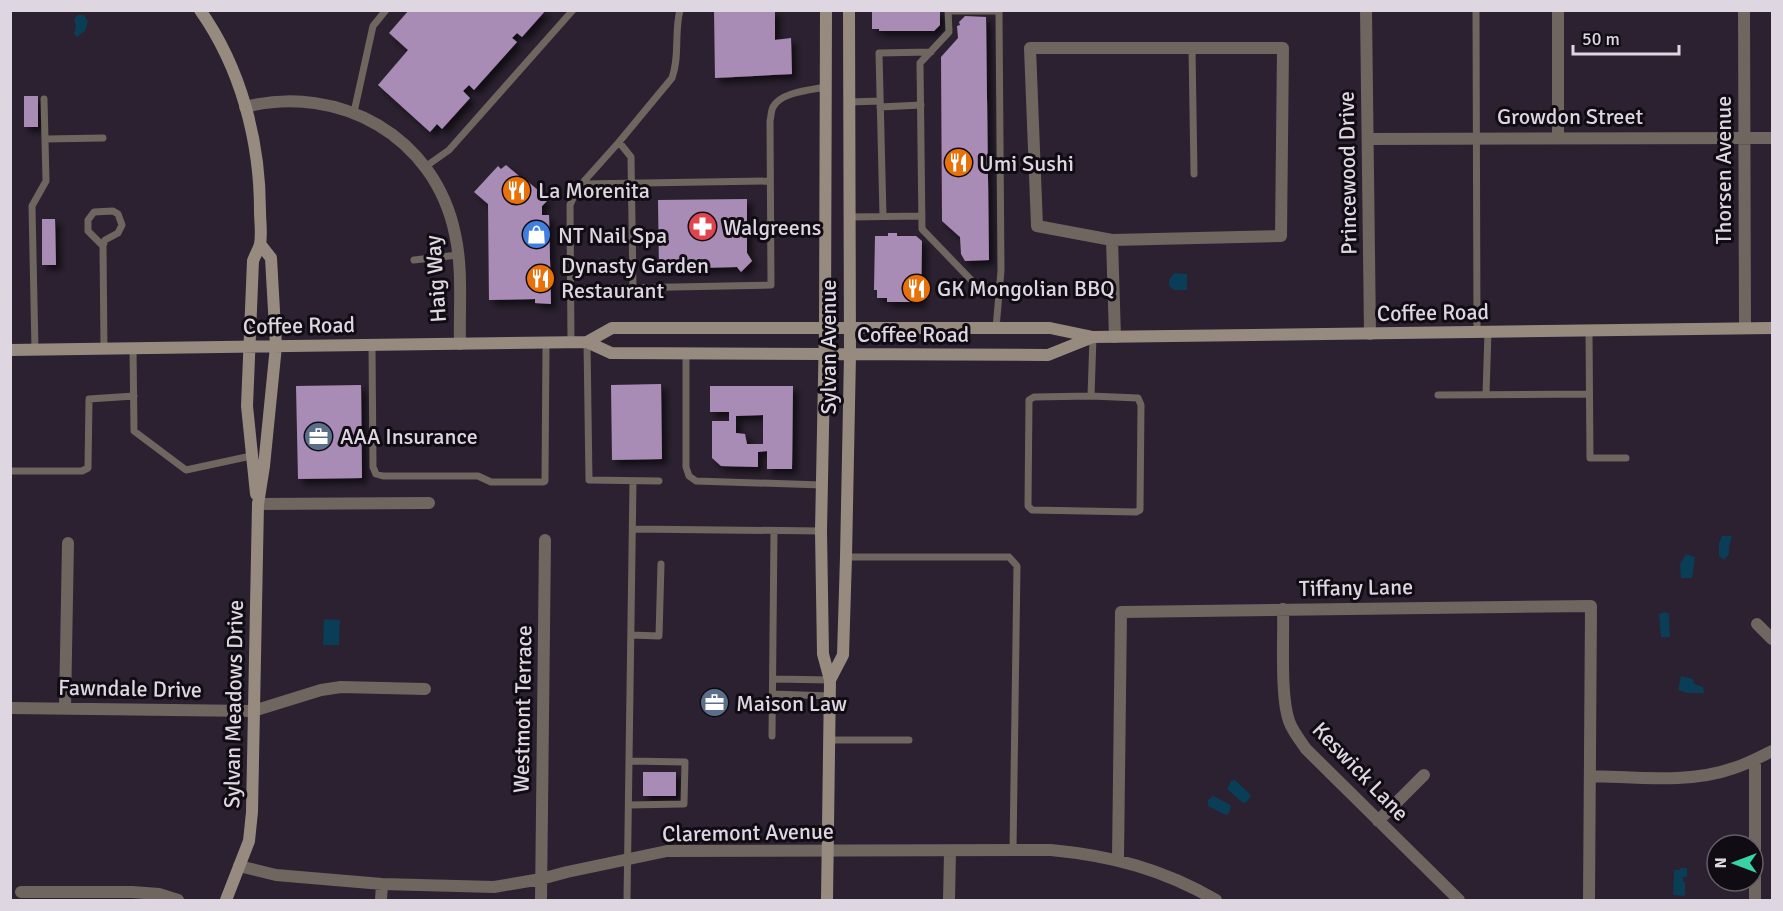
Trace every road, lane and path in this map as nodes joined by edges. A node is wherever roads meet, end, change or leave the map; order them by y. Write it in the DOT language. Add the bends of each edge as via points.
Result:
graph roads {
  1 [pos="386,10"];
  2 [pos="573,10"];
  3 [pos="680,10"];
  4 [pos="826,10"];
  5 [pos="849,10"];
  6 [pos="1366,10"];
  7 [pos="1476,10"];
  8 [pos="1558,10"];
  9 [pos="1744,10"];
  10 [pos="203,12"];
  11 [pos="1192,48"];
  12 [pos="931,52"];
  13 [pos="826,87"];
  14 [pos="44,99"];
  15 [pos="849,102"];
  16 [pos="880,104"];
  17 [pos="921,105"];
  18 [pos="245,107"];
  19 [pos="354,112"];
  20 [pos="1476,137"];
  21 [pos="1558,137"];
  22 [pos="104,138"];
  23 [pos="1744,138"];
  24 [pos="1773,138"];
  25 [pos="45,139"];
  26 [pos="1368,139"];
  27 [pos="619,142"];
  28 [pos="425,167"];
  29 [pos="1194,174"];
  30 [pos="770,181"];
  31 [pos="631,183"];
  32 [pos="581,184"];
  33 [pos="883,216"];
  34 [pos="922,216"];
  35 [pos="849,217"];
  36 [pos="1112,240"];
  37 [pos="260,244"];
  38 [pos="103,246"];
  39 [pos="458,255"];
  40 [pos="414,260"];
  41 [pos="633,288"];
  42 [pos="571,289"];
  43 [pos="999,295"];
  44 [pos="849,328"];
  45 [pos="996,328"];
  46 [pos="1745,328"];
  47 [pos="1773,328"];
  48 [pos="825,329"];
  49 [pos="1589,331"];
  50 [pos="1482,332"];
  51 [pos="1370,334"];
  52 [pos="1094,337"];
  53 [pos="1115,337"];
  54 [pos="587,342"];
  55 [pos="571,343"];
  56 [pos="460,344"];
  57 [pos="546,344"];
  58 [pos="372,345"];
  59 [pos="250,346"];
  60 [pos="276,346"];
  61 [pos="133,348"];
  62 [pos="104,349"];
  63 [pos="10,350"];
  64 [pos="35,350"];
  65 [pos="686,352"];
  66 [pos="824,355"];
  67 [pos="850,355"];
  68 [pos="1486,394"];
  69 [pos="1589,394"];
  70 [pos="1438,395"];
  71 [pos="134,396"];
  72 [pos="1091,396"];
  73 [pos="251,456"];
  74 [pos="1626,458"];
  75 [pos="10,471"];
  76 [pos="633,481"];
  77 [pos="659,481"];
  78 [pos="822,485"];
  79 [pos="429,502"];
  80 [pos="258,504"];
  81 [pos="633,529"];
  82 [pos="774,531"];
  83 [pos="821,531"];
  84 [pos="545,540"];
  85 [pos="68,543"];
  86 [pos="846,557"];
  87 [pos="661,564"];
  88 [pos="1283,609"];
  89 [pos="1757,624"];
  90 [pos="631,636"];
  91 [pos="1773,639"];
  92 [pos="773,679"];
  93 [pos="831,680"];
  94 [pos="425,689"];
  95 [pos="773,694"];
  96 [pos="830,696"];
  97 [pos="10,708"];
  98 [pos="65,708"];
  99 [pos="253,711"];
  100 [pos="772,736"];
  101 [pos="830,740"];
  102 [pos="909,740"];
  103 [pos="1773,751"];
  104 [pos="630,760"];
  105 [pos="1755,760"];
  106 [pos="1424,775"];
  107 [pos="1590,776"];
  108 [pos="629,805"];
  109 [pos="1378,821"];
  110 [pos="1013,850"];
  111 [pos="950,851"];
  112 [pos="828,852"];
  113 [pos="628,858"];
  114 [pos="1118,859"];
  115 [pos="239,866"];
  116 [pos="541,879"];
  117 [pos="382,884"];
  118 [pos="21,892"];
  119 [pos="178,900"];
  120 [pos="226,900"];
  121 [pos="381,900"];
  122 [pos="541,900"];
  123 [pos="627,900"];
  124 [pos="827,900"];
  125 [pos="949,900"];
  126 [pos="1216,900"];
  127 [pos="1459,900"];
  128 [pos="1589,900"];
  129 [pos="1755,900"];
  1 -- 19 [label="lane" via="373,26"];
  2 -- 28 [label="lane" via="449,150"];
  3 -- 27 [label="lane" via="672,78"];
  4 -- 13 [label="main road, Sylvan Avenue"];
  5 -- 15 [label="main road, Sylvan Avenue"];
  6 -- 26 [label="street, Princewood Drive"];
  7 -- 20 [label="lane"];
  8 -- 21 [label="street"];
  9 -- 23 [label="street, Thorsen Avenue"];
  10 -- 18 [label="main road, Sylvan Meadows Drive" via="234,74"];
  11 -- 29 [label="lane"];
  11 -- 36 [label="street" via="1030,48 1037,226"];
  11 -- 36 [label="street" via="1283,48 1281,237"];
  12 -- 16 [label="lane" via="879,53"];
  12 -- 17 [label="lane" via="921,63"];
  12 -- 43 [label="lane" via="949,32 948,11 999,11"];
  13 -- 30 [label="lane" via="800,91 780,99 773,107"];
  13 -- 48 [label="main road, Sylvan Avenue"];
  14 -- 25 [label="lane"];
  15 -- 16 [label="lane"];
  15 -- 35 [label="main road, Sylvan Avenue"];
  16 -- 17 [label="lane"];
  16 -- 33 [label="lane"];
  17 -- 34 [label="lane"];
  18 -- 19 [label="street, Haig Way" via="303,101"];
  18 -- 37 [label="main road, Sylvan Meadows Drive" via="258,163"];
  19 -- 28 [label="street, Haig Way" via="394,135"];
  20 -- 21 [label="street, Growdon Street"];
  20 -- 26 [label="street, Growdon Street"];
  20 -- 50 [label="lane"];
  21 -- 23 [label="street, Growdon Street"];
  22 -- 25 [label="lane"];
  23 -- 24 [label="street, Growdon Street"];
  23 -- 46 [label="street, Thorsen Avenue"];
  25 -- 64 [label="lane" via="46,181 32,206"];
  26 -- 51 [label="street, Princewood Drive"];
  27 -- 31 [label="lane" via="631,157"];
  27 -- 32 [label="lane"];
  28 -- 39 [label="street, Haig Way" via="450,212"];
  30 -- 31 [label="lane"];
  30 -- 41 [label="lane" via="771,285"];
  31 -- 32 [label="lane"];
  31 -- 41 [label="lane"];
  32 -- 42 [label="lane" via="570,205"];
  33 -- 34 [label="lane"];
  33 -- 35 [label="lane"];
  34 -- 43 [label="lane" via="922,229 975,284"];
  35 -- 44 [label="main road, Sylvan Avenue"];
  36 -- 53 [label="street"];
  37 -- 59 [label="main road, Sylvan Meadows Drive" via="253,261"];
  37 -- 60 [label="main road, Sylvan Meadows Drive" via="271,258"];
  38 -- 38 [label="lane" via="120,230 121,218 113,211 94,212 88,220 88,231"];
  38 -- 62 [label="lane"];
  39 -- 40 [label="lane"];
  39 -- 56 [label="street, Haig Way"];
  41 -- 42 [label="lane"];
  42 -- 55 [label="lane"];
  43 -- 45 [label="lane"];
  44 -- 45 [label="main road, Coffee Road"];
  44 -- 48 [label="main road, Coffee Road"];
  44 -- 67 [label="main road, Sylvan Avenue"];
  45 -- 52 [label="main road, Coffee Road" via="1050,328"];
  46 -- 47 [label="main road, Coffee Road"];
  46 -- 49 [label="main road, Coffee Road"];
  48 -- 54 [label="main road, Coffee Road" via="612,328"];
  48 -- 66 [label="main road, Sylvan Avenue"];
  49 -- 50 [label="main road, Coffee Road"];
  49 -- 69 [label="lane"];
  50 -- 51 [label="main road, Coffee Road"];
  50 -- 68 [label="lane"];
  51 -- 53 [label="main road, Coffee Road"];
  52 -- 53 [label="main road, Coffee Road"];
  52 -- 67 [label="main road, Coffee Road" via="1048,355"];
  52 -- 72 [label="lane"];
  54 -- 55 [label="main road, Coffee Road"];
  54 -- 65 [label="main road, Coffee Road" via="611,353"];
  54 -- 76 [label="lane" via="589,480"];
  55 -- 57 [label="main road, Coffee Road"];
  56 -- 57 [label="main road, Coffee Road"];
  56 -- 58 [label="main road, Coffee Road"];
  57 -- 58 [label="lane" via="545,481 491,482 478,476 376,474"];
  58 -- 60 [label="main road, Coffee Road"];
  59 -- 60 [label="main road, Coffee Road"];
  59 -- 61 [label="main road, Coffee Road"];
  59 -- 73 [label="main road, Sylvan Meadows Drive" via="247,406"];
  60 -- 80 [label="main road, Sylvan Meadows Drive"];
  61 -- 62 [label="main road, Coffee Road"];
  61 -- 71 [label="lane"];
  62 -- 64 [label="main road, Coffee Road"];
  63 -- 64 [label="main road, Coffee Road"];
  65 -- 66 [label="main road, Coffee Road"];
  65 -- 78 [label="lane" via="689,476 696,481"];
  66 -- 67 [label="main road, Coffee Road"];
  66 -- 78 [label="main road, Sylvan Avenue"];
  67 -- 86 [label="main road, Sylvan Avenue"];
  68 -- 69 [label="lane"];
  68 -- 70 [label="lane"];
  69 -- 74 [label="lane" via="1590,458"];
  71 -- 73 [label="lane" via="134,431 186,470"];
  71 -- 75 [label="lane" via="89,399 88,468"];
  72 -- 72 [label="lane" via="1029,400 1028,506 1032,510 1140,510 1138,398"];
  73 -- 80 [label="main road, Sylvan Meadows Drive"];
  76 -- 77 [label="lane"];
  76 -- 81 [label="lane"];
  78 -- 83 [label="main road, Sylvan Avenue"];
  79 -- 80 [label="street"];
  80 -- 99 [label="main road, Sylvan Meadows Drive"];
  81 -- 82 [label="lane"];
  81 -- 90 [label="lane"];
  82 -- 83 [label="lane"];
  82 -- 92 [label="lane"];
  83 -- 93 [label="main road, Sylvan Avenue" via="823,654"];
  84 -- 116 [label="street, Westmont Terrace"];
  85 -- 98 [label="street"];
  86 -- 93 [label="main road, Sylvan Avenue" via="843,655"];
  86 -- 110 [label="lane" via="1009,557 1017,566"];
  87 -- 90 [label="lane" via="659,636"];
  88 -- 107 [label="street, Tiffany Lane" via="1591,606"];
  88 -- 109 [label="street, Keswick Lane" via="1285,703 1289,720 1306,749"];
  88 -- 114 [label="street, Tiffany Lane" via="1121,612"];
  89 -- 91 [label="street"];
  90 -- 104 [label="lane"];
  92 -- 93 [label="lane"];
  92 -- 95 [label="lane"];
  93 -- 96 [label="main road, Sylvan Avenue"];
  94 -- 99 [label="street, Fawndale Drive" via="341,687"];
  95 -- 96 [label="lane"];
  95 -- 100 [label="lane"];
  96 -- 101 [label="main road, Sylvan Avenue"];
  97 -- 98 [label="street, Fawndale Drive"];
  98 -- 99 [label="street, Fawndale Drive"];
  99 -- 115 [label="main road, Sylvan Meadows Drive" via="252,812 249,842"];
  101 -- 102 [label="lane"];
  101 -- 112 [label="main road, Sylvan Avenue"];
  103 -- 105 [label="street"];
  104 -- 108 [label="lane"];
  104 -- 108 [label="lane" via="685,762 684,804"];
  105 -- 107 [label="street" via="1708,775"];
  105 -- 129 [label="street"];
  106 -- 109 [label="street"];
  107 -- 128 [label="street"];
  108 -- 113 [label="lane"];
  109 -- 127 [label="street, Keswick Lane"];
  110 -- 111 [label="street, Claremont Avenue"];
  110 -- 114 [label="street, Claremont Avenue" via="1086,853"];
  111 -- 112 [label="street, Claremont Avenue"];
  111 -- 125 [label="street"];
  112 -- 113 [label="street, Claremont Avenue" via="668,851"];
  112 -- 124 [label="main road, Sylvan Avenue"];
  113 -- 116 [label="street, Claremont Avenue"];
  113 -- 123 [label="lane"];
  114 -- 126 [label="street, Claremont Avenue" via="1171,877"];
  115 -- 117 [label="street, Claremont Avenue" via="276,874"];
  115 -- 120 [label="main road, Sylvan Meadows Drive"];
  116 -- 117 [label="street, Claremont Avenue" via="494,887"];
  116 -- 122 [label="street, Westmont Terrace"];
  117 -- 121 [label="street"];
  118 -- 119 [label="street" via="141,893"];
}
